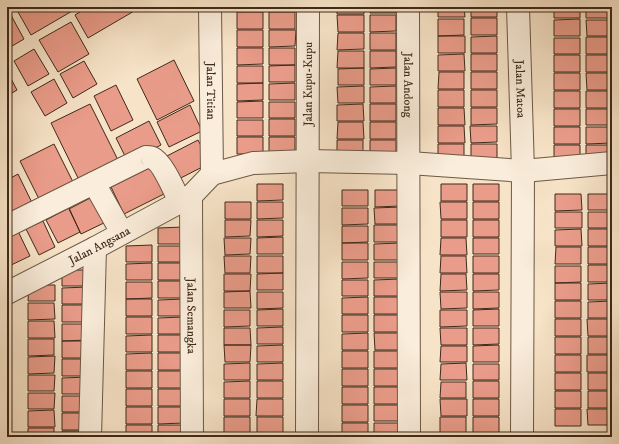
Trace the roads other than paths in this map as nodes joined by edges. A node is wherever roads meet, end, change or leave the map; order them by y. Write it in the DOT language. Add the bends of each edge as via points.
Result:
graph roads {
  1 [pos="210,7"];
  2 [pos="308,7"];
  3 [pos="408,7"];
  4 [pos="518,7"];
  5 [pos="308,161"];
  6 [pos="409,163"];
  7 [pos="612,163"];
  8 [pos="523,171"];
  9 [pos="212,174"];
  10 [pos="94,183"];
  11 [pos="186,199"];
  12 [pos="7,226"];
  13 [pos="122,233"];
  14 [pos="95,248"];
  15 [pos="7,293"];
  16 [pos="90,437"];
  17 [pos="192,437"];
  18 [pos="307,437"];
  19 [pos="409,437"];
  20 [pos="522,437"];
  1 -- 9 [label="street, Jalan Titian"];
  2 -- 5 [label="street, Jalan Kupu-Kupu"];
  3 -- 6 [label="street, Jalan Andong"];
  4 -- 8 [label="street, Jalan Matoa"];
  5 -- 6 [label="street"];
  5 -- 9 [label="street" via="252,163"];
  5 -- 18 [label="street, Jalan Kupu-Kupu"];
  6 -- 8 [label="street"];
  6 -- 19 [label="street, Jalan Andong"];
  7 -- 8 [label="street"];
  8 -- 20 [label="street, Jalan Matoa"];
  9 -- 11 [label="street, Jalan Angsana"];
  10 -- 11 [label="street" via="146,157 152,157"];
  10 -- 12 [label="street"];
  10 -- 13 [label="street"];
  11 -- 13 [label="street, Jalan Angsana"];
  11 -- 17 [label="street, Jalan Semangka"];
  13 -- 14 [label="street, Jalan Angsana"];
  14 -- 15 [label="street, Jalan Angsana"];
  14 -- 16 [label="street"];
}
